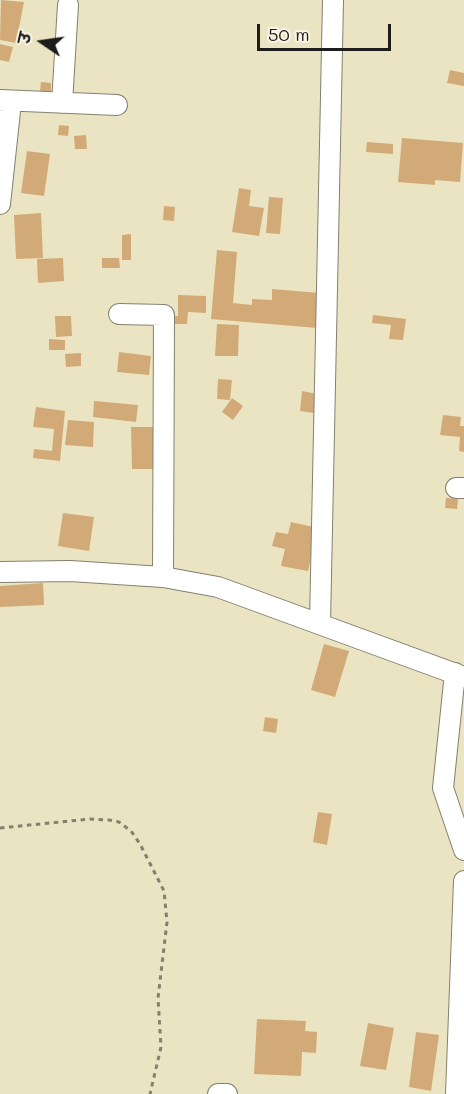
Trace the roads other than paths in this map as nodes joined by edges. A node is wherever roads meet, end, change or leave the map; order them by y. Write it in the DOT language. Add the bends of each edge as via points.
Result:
graph roads {
  1 [pos="333,0"];
  2 [pos="68,5"];
  3 [pos="5,101"];
  4 [pos="62,103"];
  5 [pos="117,105"];
  6 [pos="0,204"];
  7 [pos="119,314"];
  8 [pos="0,572"];
  9 [pos="163,577"];
  10 [pos="320,623"];
  11 [pos="459,675"];
  12 [pos="464,850"];
  13 [pos="464,881"];
  14 [pos="464,928"];
  15 [pos="218,1094"];
  16 [pos="226,1094"];
  17 [pos="456,1094"];
  1 -- 10 [label="street"];
  2 -- 4 [label="street"];
  3 -- 4 [label="street"];
  3 -- 6 [label="street"];
  4 -- 5 [label="street"];
  7 -- 9 [label="street" via="164,315"];
  8 -- 9 [label="street" via="70,571"];
  9 -- 10 [label="street" via="218,587"];
  10 -- 11 [label="street"];
  11 -- 12 [label="street" via="443,788"];
  13 -- 14 [label="street"];
  14 -- 17 [label="street"];
  15 -- 16 [label="street"];
}
